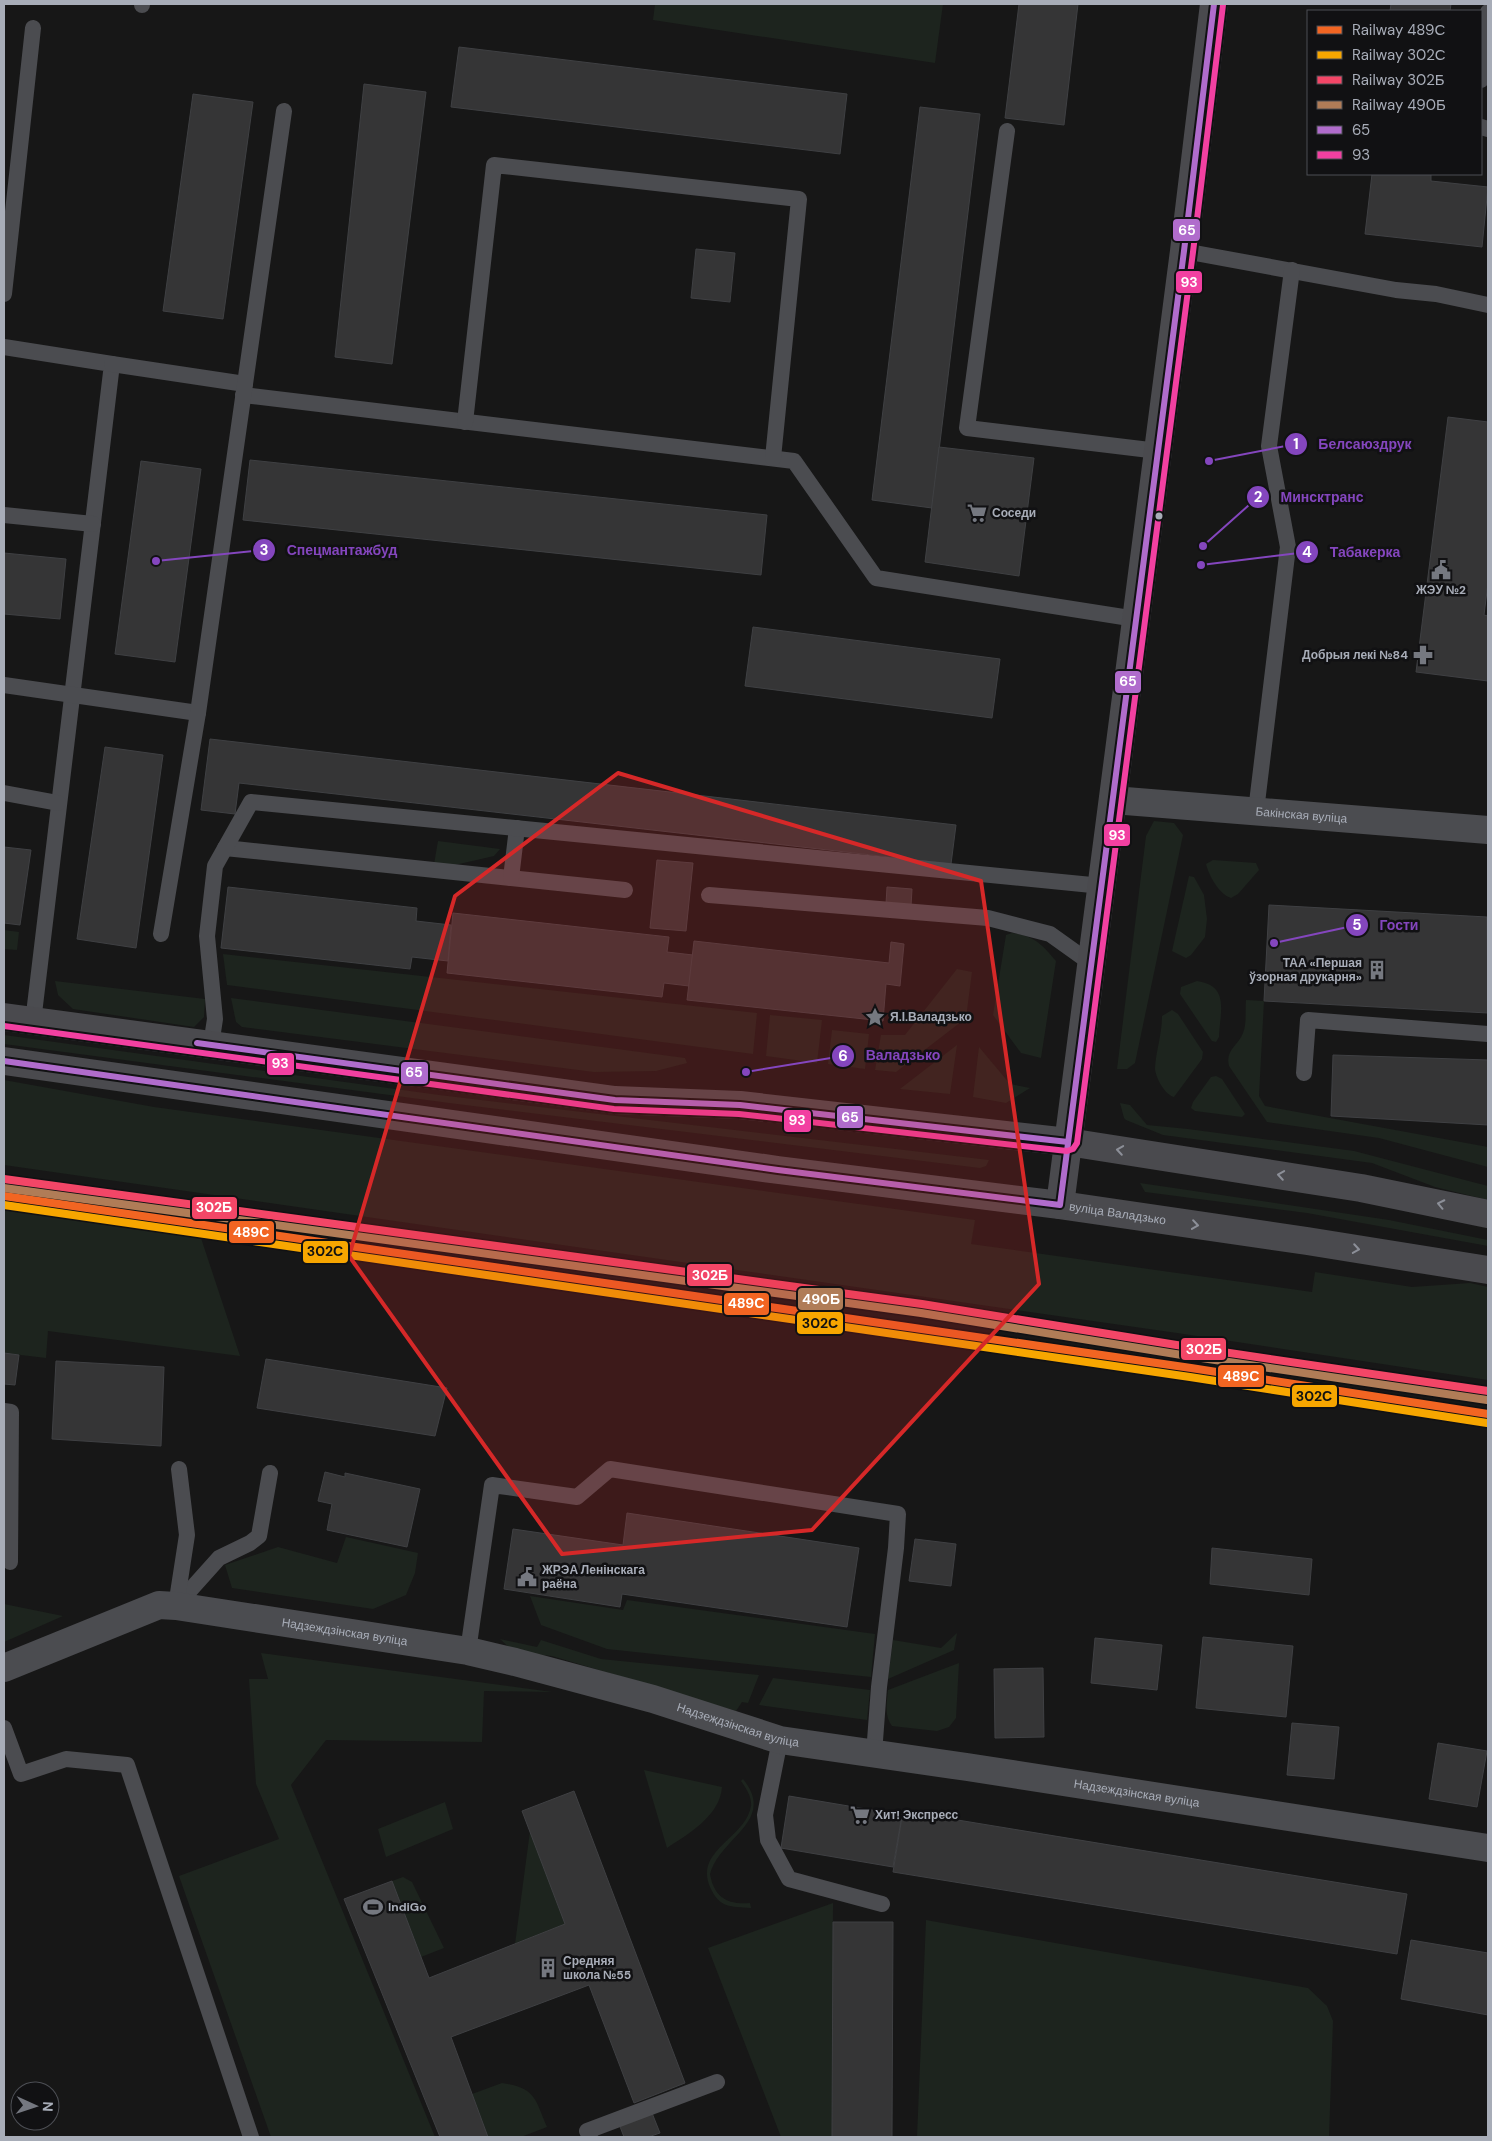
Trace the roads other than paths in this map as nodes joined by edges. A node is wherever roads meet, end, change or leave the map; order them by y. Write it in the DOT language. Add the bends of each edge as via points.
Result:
graph roads {
  1 [pos="1214,4"];
  2 [pos="1488,12"];
  3 [pos="33,28"];
  4 [pos="1482,70"];
  5 [pos="284,112"];
  6 [pos="1007,131"];
  7 [pos="1184,252"];
  8 [pos="1292,270"];
  9 [pos="4,294"];
  10 [pos="1488,305"];
  11 [pos="4,347"];
  12 [pos="112,364"];
  13 [pos="244,389"];
  14 [pos="465,422"];
  15 [pos="1158,450"];
  16 [pos="773,458"];
  17 [pos="4,515"];
  18 [pos="93,524"];
  19 [pos="1136,618"];
  20 [pos="4,685"];
  21 [pos="72,694"];
  22 [pos="198,713"];
  23 [pos="4,793"];
  24 [pos="1113,800"];
  25 [pos="58,803"];
  26 [pos="1256,811"];
  27 [pos="517,828"];
  28 [pos="1488,830"];
  29 [pos="225,848"];
  30 [pos="511,878"];
  31 [pos="1102,886"];
  32 [pos="625,890"];
  33 [pos="709,895"];
  34 [pos="161,934"];
  35 [pos="1092,964"];
  36 [pos="4,1017"];
  37 [pos="33,1022"];
  38 [pos="1488,1034"];
  39 [pos="211,1045"];
  40 [pos="4,1061"];
  41 [pos="1304,1073"];
  42 [pos="1068,1142"];
  43 [pos="1060,1205"];
  44 [pos="1488,1214"];
  45 [pos="1488,1270"];
  46 [pos="4,1410"];
  47 [pos="179,1469"];
  48 [pos="270,1473"];
  49 [pos="10,1562"];
  50 [pos="176,1606"];
  51 [pos="468,1651"];
  52 [pos="4,1668"];
  53 [pos="4,1728"];
  54 [pos="780,1740"];
  55 [pos="874,1754"];
  56 [pos="1488,1848"];
  57 [pos="882,1904"];
  58 [pos="716,2082"];
  59 [pos="251,2137"];
  60 [pos="590,2137"];
  1 -- 7 [label="main road"];
  2 -- 4 [label="lane"];
  3 -- 9 [label="lane"];
  5 -- 13 [label="lane"];
  6 -- 15 [label="lane" via="967,428"];
  7 -- 8 [label="lane"];
  7 -- 15 [label="main road"];
  8 -- 10 [label="lane"];
  8 -- 26 [label="lane" via="1269,446 1288,547"];
  11 -- 12 [label="lane"];
  12 -- 13 [label="lane"];
  12 -- 18 [label="lane"];
  13 -- 14 [label="lane"];
  13 -- 22 [label="lane"];
  14 -- 16 [label="lane"];
  14 -- 16 [label="lane" via="494,165 799,199"];
  15 -- 19 [label="main road"];
  16 -- 19 [label="lane" via="794,461 876,578"];
  17 -- 18 [label="lane"];
  18 -- 21 [label="lane"];
  19 -- 24 [label="main road"];
  20 -- 21 [label="lane"];
  21 -- 22 [label="lane"];
  21 -- 25 [label="lane"];
  22 -- 34 [label="lane"];
  23 -- 25 [label="lane"];
  24 -- 26 [label="street, Бакінская вуліца"];
  24 -- 31 [label="main road"];
  25 -- 37 [label="lane"];
  26 -- 28 [label="street, Бакінская вуліца"];
  27 -- 29 [label="lane" via="251,802"];
  27 -- 30 [label="lane"];
  27 -- 31 [label="lane"];
  29 -- 30 [label="lane"];
  29 -- 39 [label="lane" via="215,866 207,936 214,989 215,1019"];
  30 -- 32 [label="lane"];
  31 -- 35 [label="main road"];
  33 -- 35 [label="lane" via="988,918 1050,934"];
  35 -- 42 [label="main road"];
  36 -- 37 [label="main road"];
  37 -- 39 [label="main road"];
  38 -- 41 [label="lane" via="1308,1020"];
  39 -- 42 [label="main road" via="615,1100 740,1105"];
  40 -- 43 [label="main road, вуліца Валадзько" via="778,1170"];
  42 -- 43 [label="main road"];
  44 -- 42 [label="main road, one-way" via="1362,1188"];
  43 -- 45 [label="main road, вуліца Валадзько, one-way"];
  46 -- 49 [label="lane" via="11,1412"];
  47 -- 50 [label="lane" via="187,1535"];
  48 -- 50 [label="lane" via="259,1536 220,1558"];
  50 -- 51 [label="street, Надзеждзінская вуліца"];
  50 -- 52 [label="street, Надзеждзінская вуліца" via="159,1605"];
  51 -- 54 [label="street, Надзеждзінская вуліца" via="654,1700"];
  51 -- 55 [label="lane" via="492,1485 577,1497 610,1469 898,1514 878,1686"];
  53 -- 59 [label="lane" via="21,1774 66,1759 127,1765"];
  54 -- 55 [label="street, Надзеждзінская вуліца"];
  54 -- 57 [label="lane" via="765,1815 768,1840 789,1879"];
  55 -- 56 [label="street, Надзеждзінская вуліца"];
  58 -- 60 [label="lane" via="587,2131"];
}
